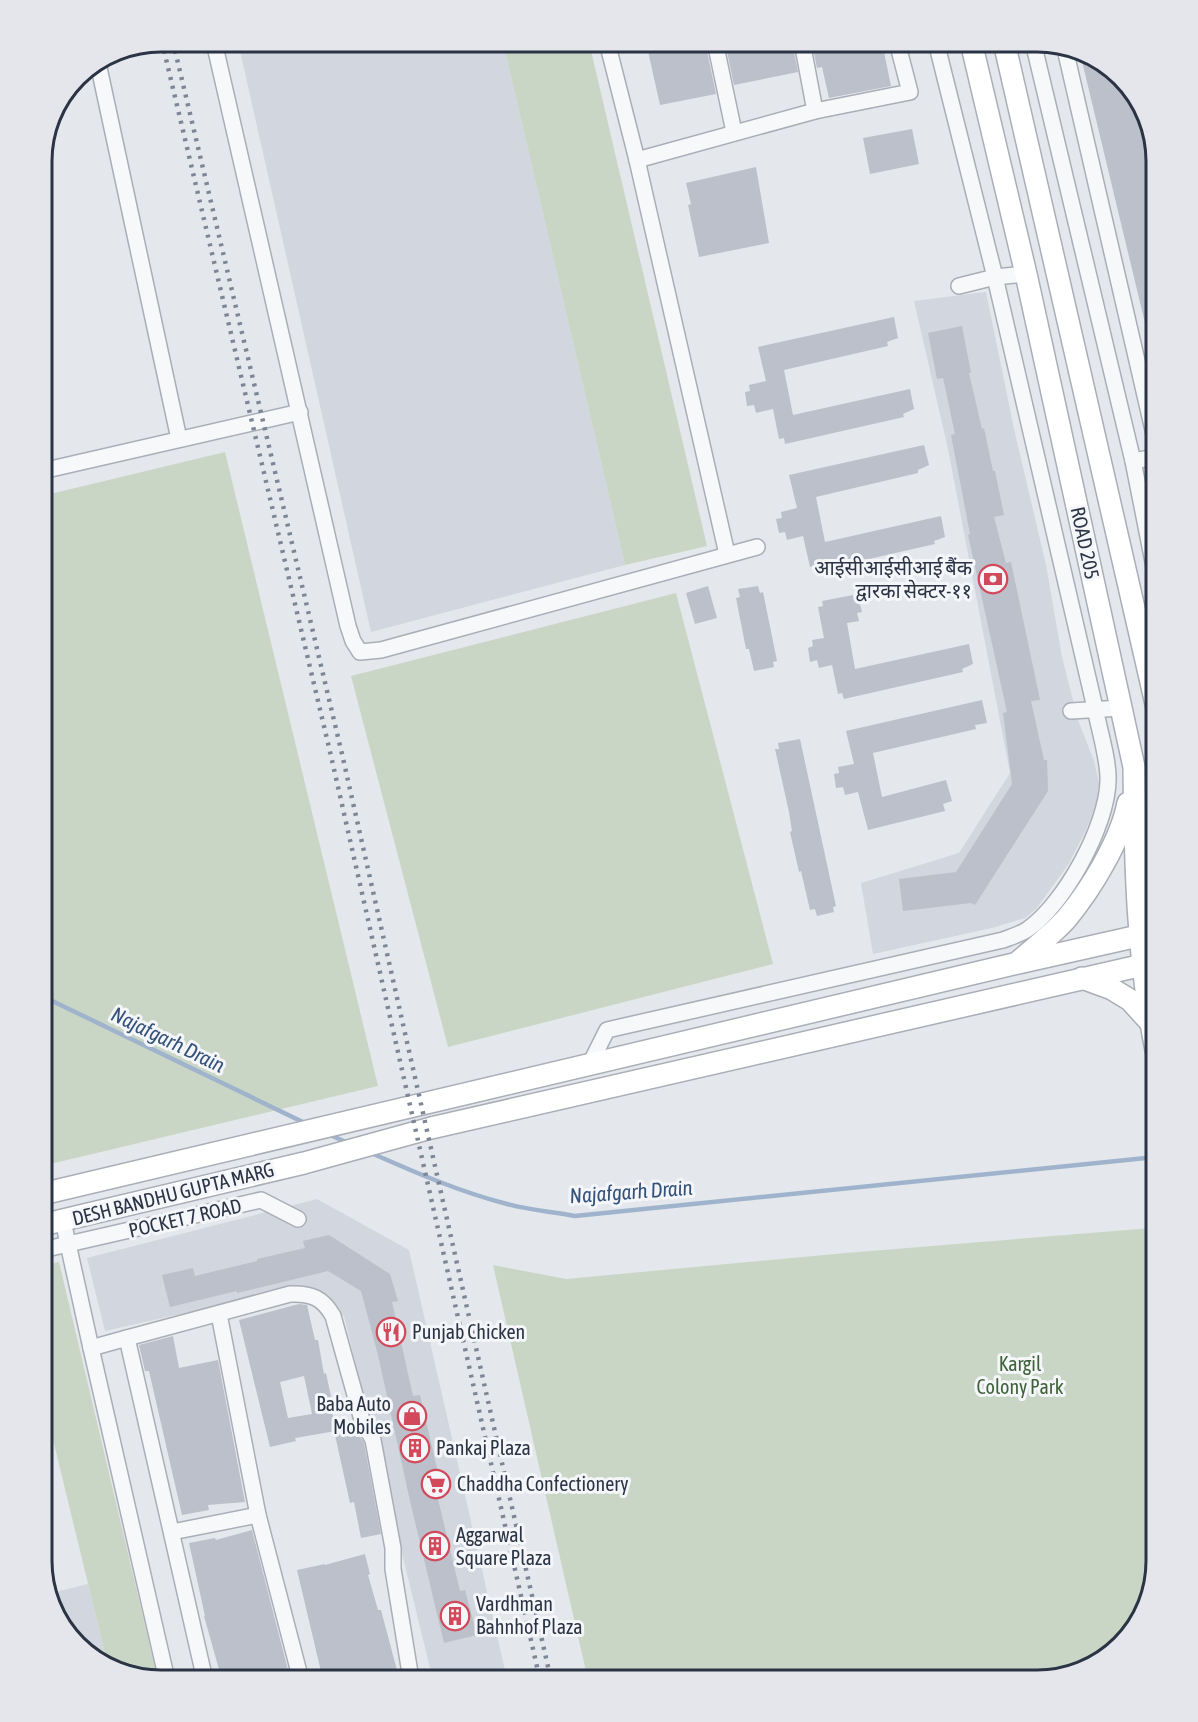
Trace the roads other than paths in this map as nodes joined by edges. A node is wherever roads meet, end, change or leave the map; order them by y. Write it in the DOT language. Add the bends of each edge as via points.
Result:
graph roads {
  1 [pos="217,53"];
  2 [pos="610,53"];
  3 [pos="717,53"];
  4 [pos="804,53"];
  5 [pos="900,53"];
  6 [pos="939,53"];
  7 [pos="974,53"];
  8 [pos="1007,53"];
  9 [pos="1036,53"];
  10 [pos="1067,57"];
  11 [pos="100,72"];
  12 [pos="815,111"];
  13 [pos="734,132"];
  14 [pos="637,160"];
  15 [pos="1026,274"];
  16 [pos="995,277"];
  17 [pos="959,286"];
  18 [pos="1146,400"];
  19 [pos="300,412"];
  20 [pos="179,439"];
  21 [pos="1146,459"];
  22 [pos="1133,461"];
  23 [pos="53,468"];
  24 [pos="1146,527"];
  25 [pos="757,548"];
  26 [pos="728,554"];
  27 [pos="1146,660"];
  28 [pos="1095,708"];
  29 [pos="1121,708"];
  30 [pos="1071,711"];
  31 [pos="1134,767"];
  32 [pos="1146,920"];
  33 [pos="1146,934"];
  34 [pos="1018,963"];
  35 [pos="1146,964"];
  36 [pos="1081,978"];
  37 [pos="1146,1018"];
  38 [pos="589,1066"];
  39 [pos="52,1192"];
  40 [pos="298,1219"];
  41 [pos="63,1221"];
  42 [pos="52,1223"];
  43 [pos="68,1244"];
  44 [pos="52,1248"];
  45 [pos="219,1314"];
  46 [pos="127,1338"];
  47 [pos="91,1348"];
  48 [pos="258,1515"];
  49 [pos="172,1532"];
  50 [pos="165,1669"];
  51 [pos="203,1669"];
  52 [pos="298,1669"];
  53 [pos="409,1669"];
  1 -- 19 [label="street"];
  2 -- 14 [label="street"];
  3 -- 13 [label="street"];
  4 -- 12 [label="street"];
  5 -- 12 [label="street" via="910,92"];
  6 -- 16 [label="street"];
  7 -- 15 [label="street, ROAD 205"];
  8 -- 27 [label="street, ROAD 205"];
  9 -- 22 [label="street"];
  10 -- 18 [label="street"];
  11 -- 20 [label="street"];
  12 -- 13 [label="street"];
  13 -- 14 [label="street"];
  14 -- 26 [label="street"];
  15 -- 16 [label="street"];
  15 -- 29 [label="street, ROAD 205"];
  16 -- 17 [label="street"];
  16 -- 28 [label="street"];
  19 -- 20 [label="street"];
  19 -- 26 [label="street" via="348,626 360,652 381,650"];
  20 -- 23 [label="street"];
  21 -- 22 [label="street"];
  22 -- 24 [label="street"];
  25 -- 26 [label="street"];
  28 -- 29 [label="street"];
  28 -- 30 [label="street"];
  28 -- 38 [label="street" via="1108,778 1106,804 1090,845 1056,901 1028,929 1003,940 607,1030"];
  29 -- 31 [label="street, ROAD 205"];
  31 -- 32 [label="street, ROAD 205" via="1134,834"];
  31 -- 34 [label="street" via="1125,817 1103,865 1066,919"];
  33 -- 34 [label="street, DESH BANDHU GUPTA MARG"];
  34 -- 38 [label="street, DESH BANDHU GUPTA MARG"];
  35 -- 36 [label="street, DESH BANDHU GUPTA MARG"];
  36 -- 37 [label="street" via="1112,989 1130,1000"];
  36 -- 41 [label="street, DESH BANDHU GUPTA MARG" via="431,1128"];
  38 -- 39 [label="street, DESH BANDHU GUPTA MARG"];
  40 -- 43 [label="street, POCKET 7 ROAD" via="261,1200"];
  41 -- 42 [label="street, DESH BANDHU GUPTA MARG"];
  41 -- 43 [label="street"];
  43 -- 44 [label="street, POCKET 7 ROAD"];
  43 -- 47 [label="street"];
  45 -- 46 [label="street"];
  45 -- 48 [label="street"];
  45 -- 53 [label="street" via="306,1293 319,1298 333,1316 359,1412 373,1440"];
  46 -- 47 [label="street"];
  46 -- 49 [label="street"];
  47 -- 50 [label="street"];
  48 -- 49 [label="street"];
  48 -- 52 [label="street"];
  49 -- 51 [label="street"];
}
